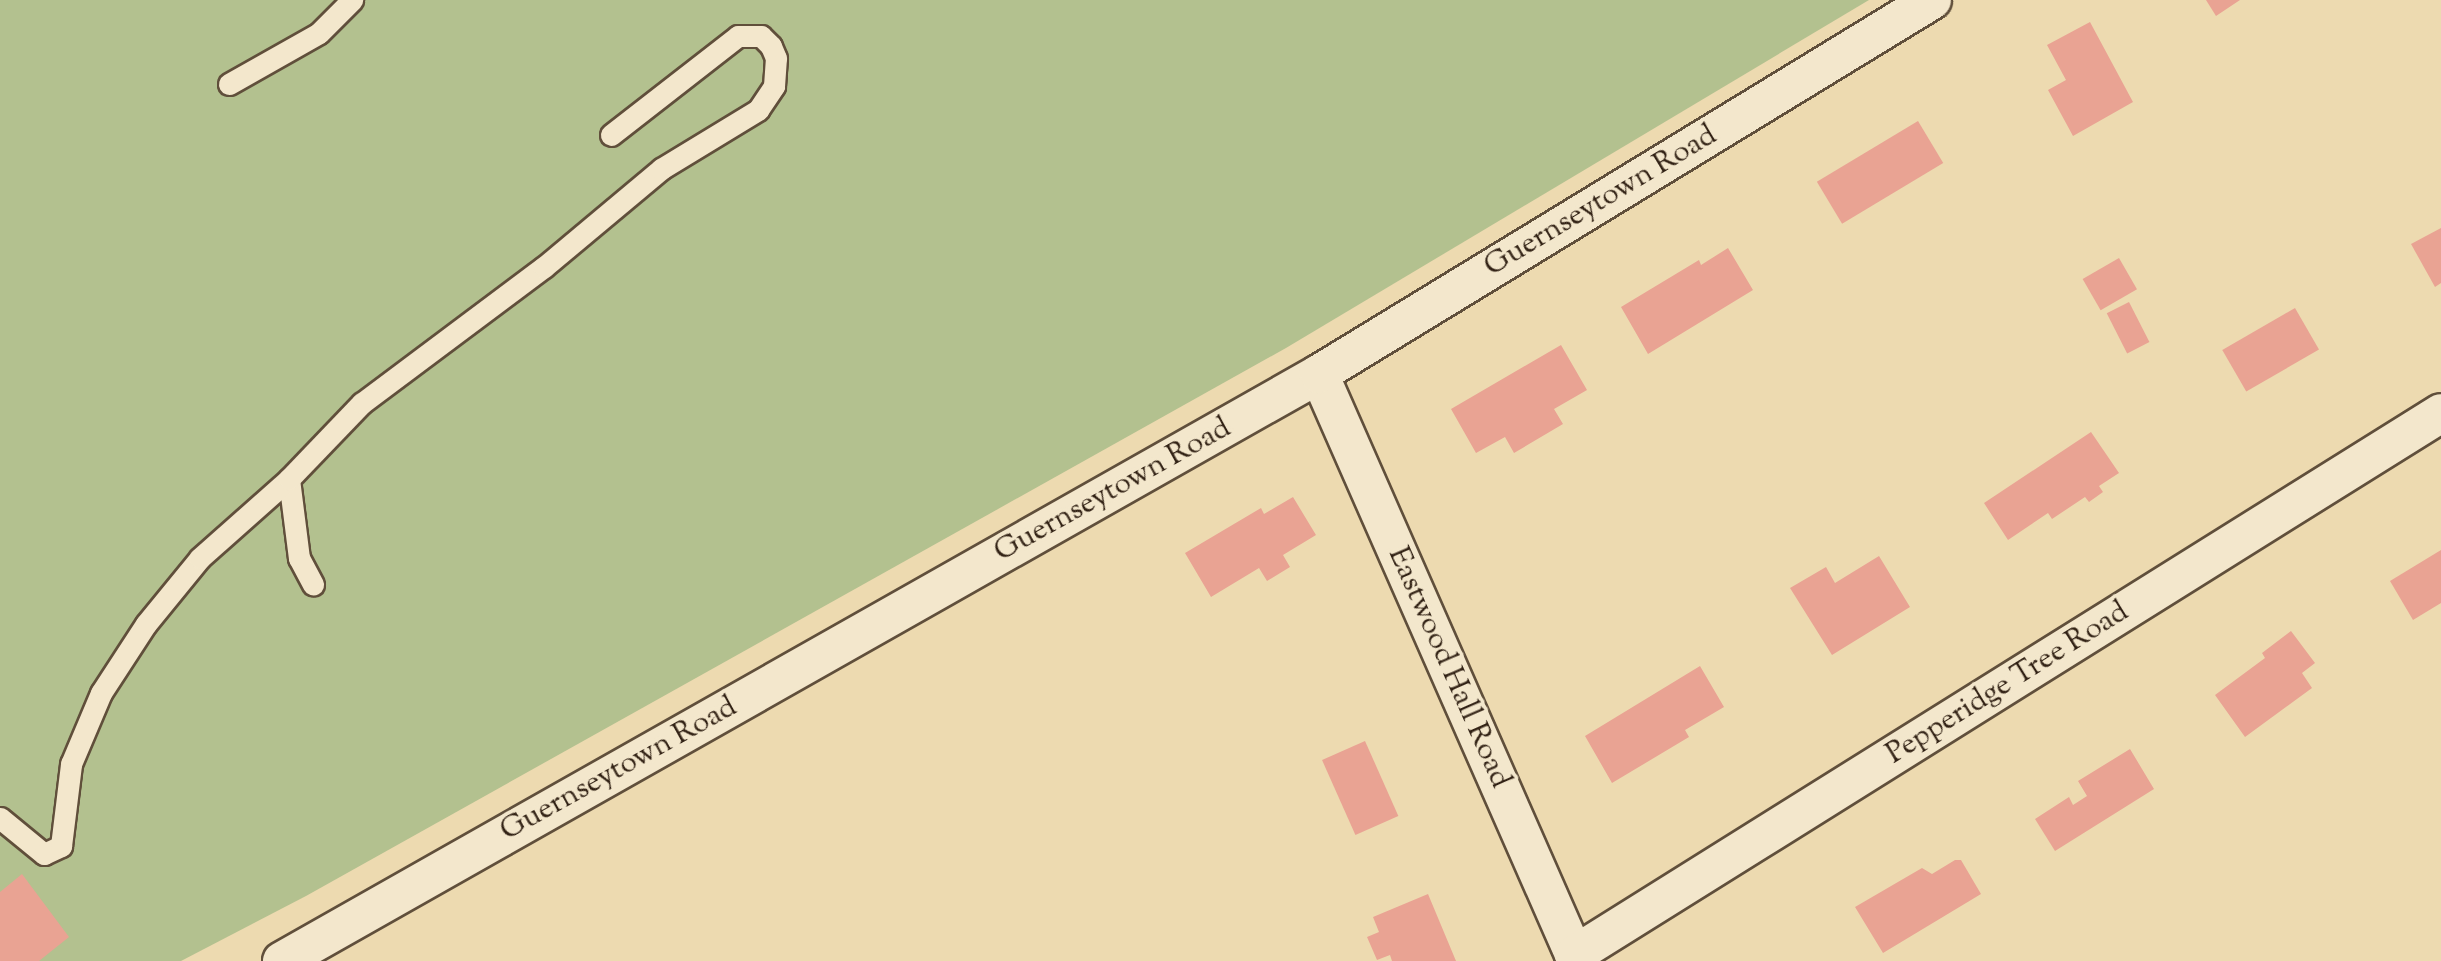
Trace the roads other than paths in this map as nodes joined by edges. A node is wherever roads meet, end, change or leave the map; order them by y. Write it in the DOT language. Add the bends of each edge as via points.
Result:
graph roads {
  1 [pos="352,0"];
  2 [pos="1932,0"];
  3 [pos="229,84"];
  4 [pos="611,135"];
  5 [pos="1318,374"];
  6 [pos="2441,413"];
  7 [pos="289,479"];
  8 [pos="313,584"];
  9 [pos="0,818"];
  10 [pos="1576,958"];
  11 [pos="282,961"];
  1 -- 3 [label="lane" via="319,33"];
  2 -- 5 [label="street, Guernseytown Road"];
  4 -- 7 [label="lane" via="738,36 761,36 771,46 775,86 758,110 661,169 544,267 362,403"];
  5 -- 10 [label="street, Eastwood Hall Road"];
  5 -- 11 [label="street, Guernseytown Road"];
  6 -- 10 [label="street, Pepperidge Tree Road"];
  7 -- 8 [label="lane" via="299,558"];
  7 -- 9 [label="lane" via="201,558 122,658 101,693 71,764 61,846 44,853"];
}
